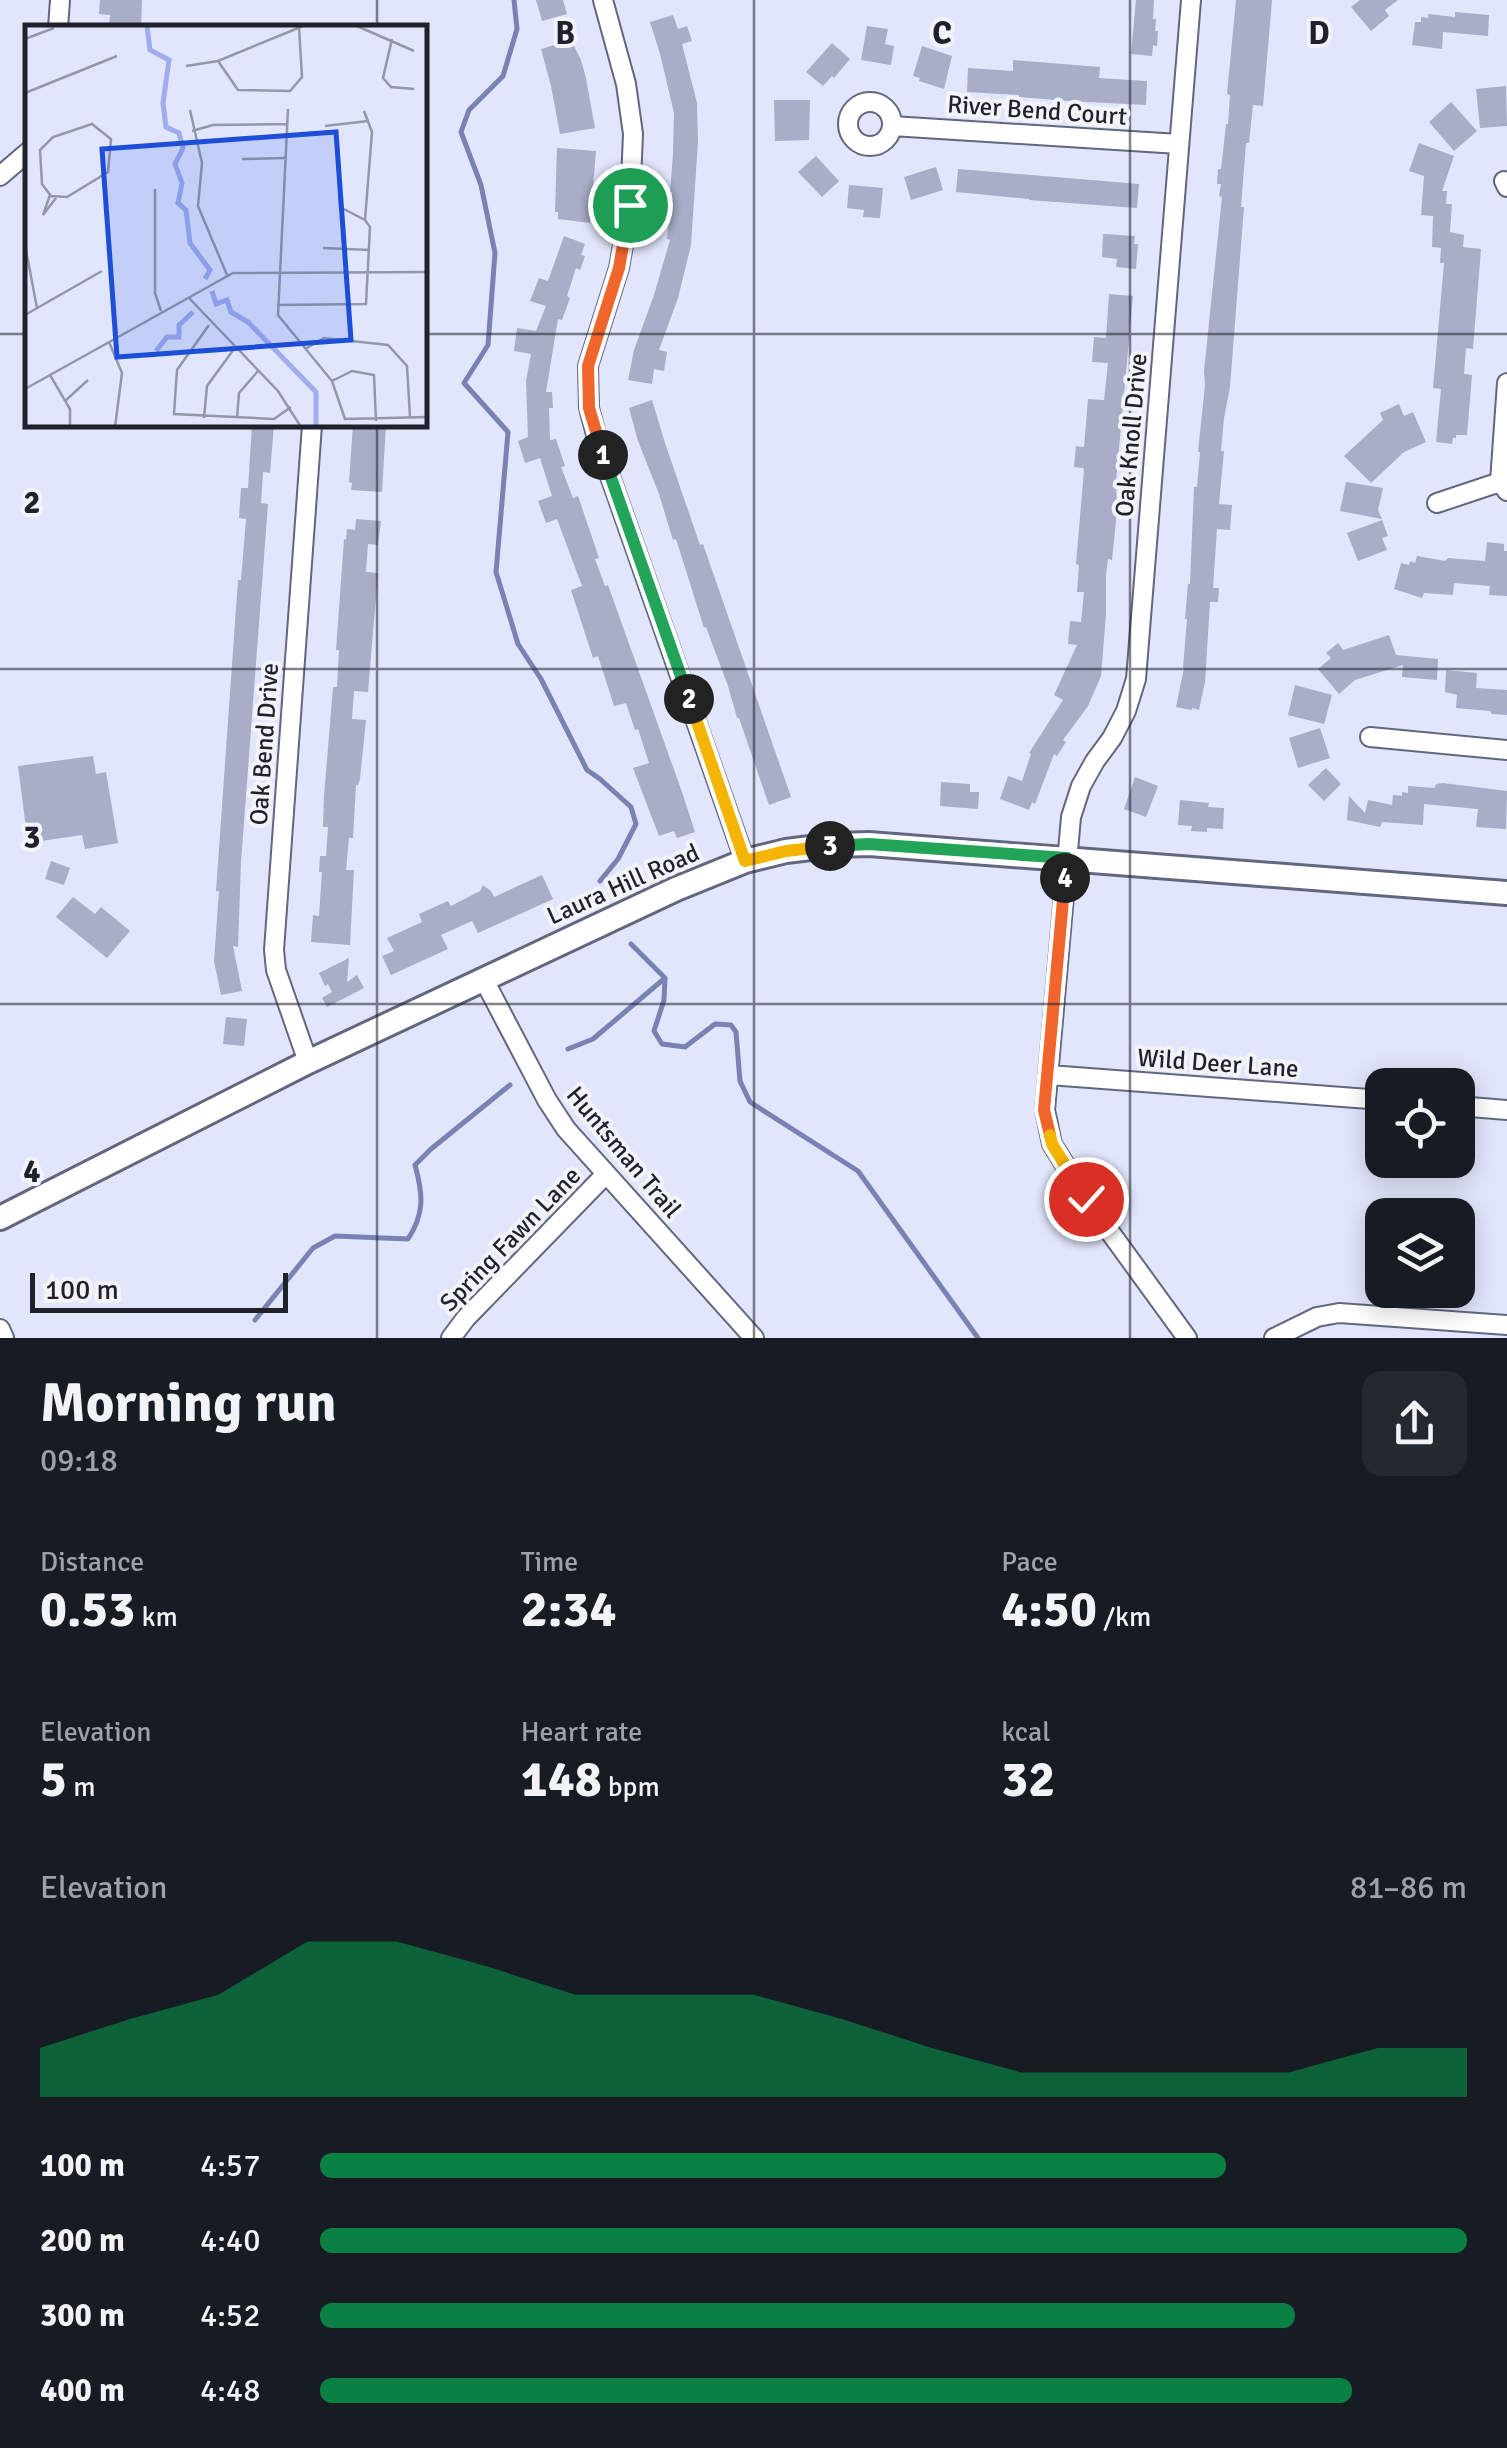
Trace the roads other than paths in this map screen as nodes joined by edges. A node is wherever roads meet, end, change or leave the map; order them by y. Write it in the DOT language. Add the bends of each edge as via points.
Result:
graph roads {
  1 [pos="60,0"];
  2 [pos="603,0"];
  3 [pos="1192,0"];
  4 [pos="58,25"];
  5 [pos="892,126"];
  6 [pos="1179,144"];
  7 [pos="25,157"];
  8 [pos="0,176"];
  9 [pos="1507,383"];
  10 [pos="312,428"];
  11 [pos="1503,487"];
  12 [pos="1437,504"];
  13 [pos="1370,737"];
  14 [pos="1507,750"];
  15 [pos="1067,858"];
  16 [pos="745,861"];
  17 [pos="1507,894"];
  18 [pos="483,978"];
  19 [pos="308,1062"];
  20 [pos="1049,1075"];
  21 [pos="1365,1099"];
  22 [pos="1475,1107"];
  23 [pos="1507,1110"];
  24 [pos="605,1175"];
  25 [pos="0,1218"];
  26 [pos="1507,1325"];
  27 [pos="0,1329"];
  28 [pos="4,1338"];
  29 [pos="451,1338"];
  30 [pos="754,1338"];
  31 [pos="1187,1338"];
  32 [pos="1274,1338"];
  1 -- 4 [label="street"];
  2 -- 16 [label="street" via="633,134 630,205 619,268 588,366 589,408"];
  3 -- 6 [label="street, Oak Knoll Drive"];
  5 -- 6 [label="street, River Bend Court"];
  6 -- 15 [label="street, Oak Knoll Drive" via="1136,679 1120,725 1082,786"];
  7 -- 8 [label="street"];
  9 -- 11 [label="street"];
  10 -- 19 [label="street, Oak Bend Drive" via="274,950"];
  11 -- 12 [label="street"];
  13 -- 14 [label="street"];
  15 -- 16 [label="main road, Laura Hill Road" via="869,844"];
  15 -- 17 [label="main road, Laura Hill Road"];
  15 -- 20 [label="street, Oak Knoll Drive"];
  16 -- 18 [label="main road, Laura Hill Road"];
  18 -- 19 [label="main road, Laura Hill Road"];
  18 -- 24 [label="street, Huntsman Trail" via="547,1100"];
  19 -- 25 [label="main road, Laura Hill Road"];
  20 -- 21 [label="street, Wild Deer Lane"];
  20 -- 31 [label="street, Oak Knoll Drive" via="1044,1110 1052,1144"];
  22 -- 23 [label="street"];
  24 -- 29 [label="street, Spring Fawn Lane"];
  24 -- 30 [label="street, Huntsman Trail"];
  26 -- 32 [label="street" via="1339,1314"];
  27 -- 28 [label="street"];
}
